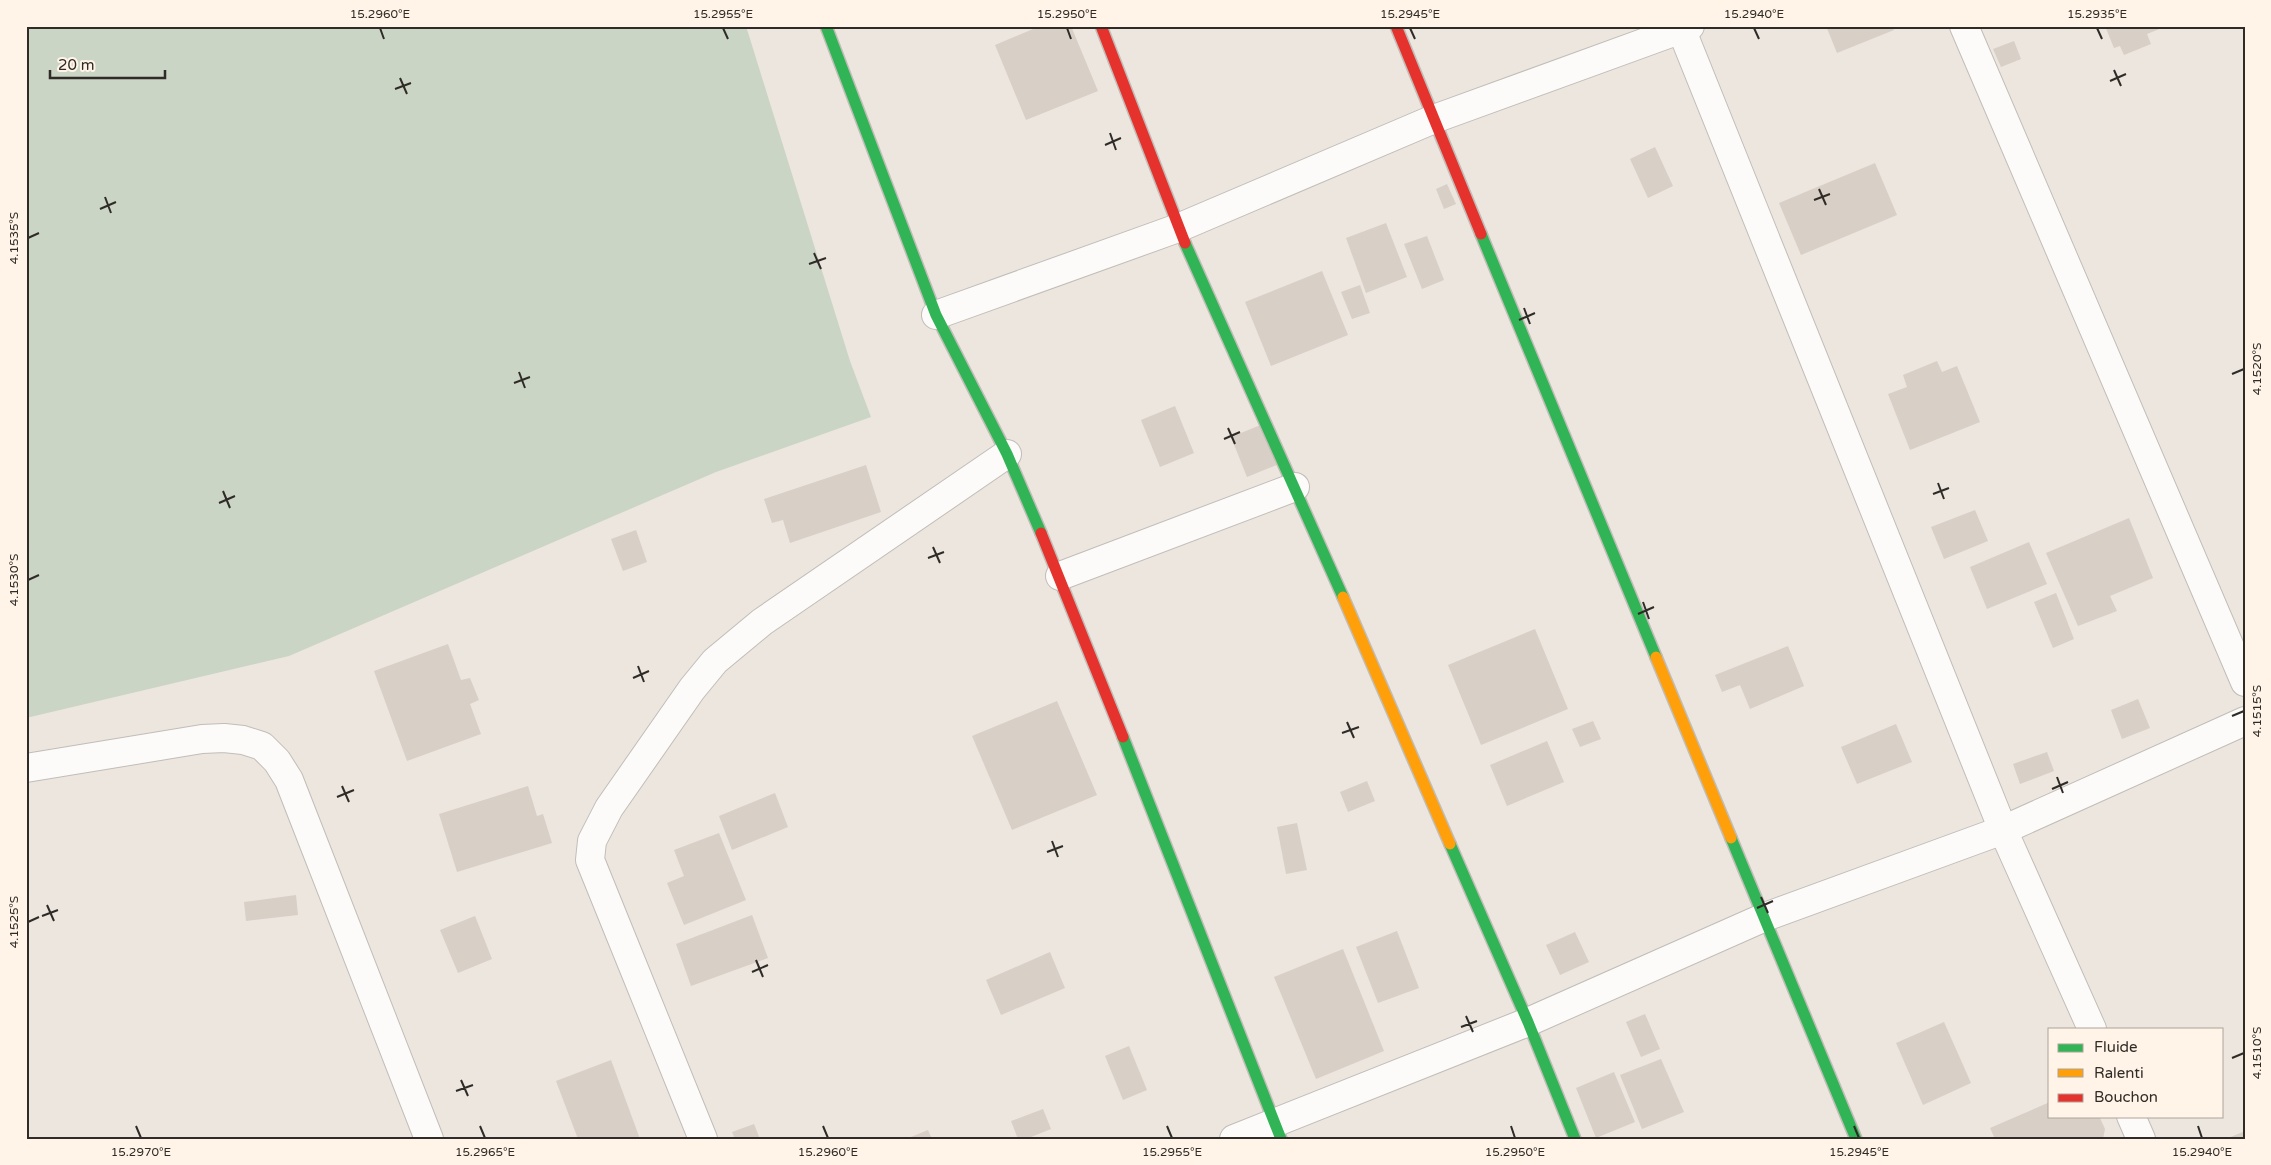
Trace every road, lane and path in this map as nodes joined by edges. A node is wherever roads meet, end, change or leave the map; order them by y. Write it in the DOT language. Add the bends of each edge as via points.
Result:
graph roads {
  1 [pos="826,26"];
  2 [pos="1101,26"];
  3 [pos="1396,26"];
  4 [pos="1964,26"];
  5 [pos="1684,27"];
  6 [pos="1434,119"];
  7 [pos="1178,228"];
  8 [pos="936,315"];
  9 [pos="1007,454"];
  10 [pos="1296,486"];
  11 [pos="1060,576"];
  12 [pos="2245,682"];
  13 [pos="2245,721"];
  14 [pos="26,768"];
  15 [pos="2003,830"];
  16 [pos="1765,918"];
  17 [pos="1528,1022"];
  18 [pos="2092,1028"];
  19 [pos="2132,1118"];
  20 [pos="1278,1131"];
  21 [pos="428,1139"];
  22 [pos="703,1139"];
  23 [pos="1234,1139"];
  24 [pos="1575,1139"];
  25 [pos="1856,1139"];
  26 [pos="2141,1139"];
  1 -- 8 [label="street"];
  2 -- 7 [label="street"];
  3 -- 6 [label="street"];
  4 -- 12 [label="street"];
  5 -- 6 [label="street"];
  5 -- 15 [label="street"];
  6 -- 7 [label="street"];
  6 -- 16 [label="street"];
  7 -- 8 [label="street"];
  7 -- 10 [label="street"];
  8 -- 9 [label="street"];
  9 -- 11 [label="street"];
  9 -- 22 [label="street" via="762,622 715,661 609,808 592,840 590,860"];
  10 -- 11 [label="street"];
  10 -- 17 [label="street"];
  11 -- 20 [label="street"];
  13 -- 15 [label="street"];
  14 -- 21 [label="street" via="202,739 243,740 262,746 289,780"];
  15 -- 16 [label="street"];
  15 -- 18 [label="street"];
  16 -- 17 [label="street"];
  16 -- 25 [label="street"];
  17 -- 20 [label="street"];
  17 -- 24 [label="street"];
  19 -- 26 [label="street"];
  20 -- 23 [label="street"];
}
